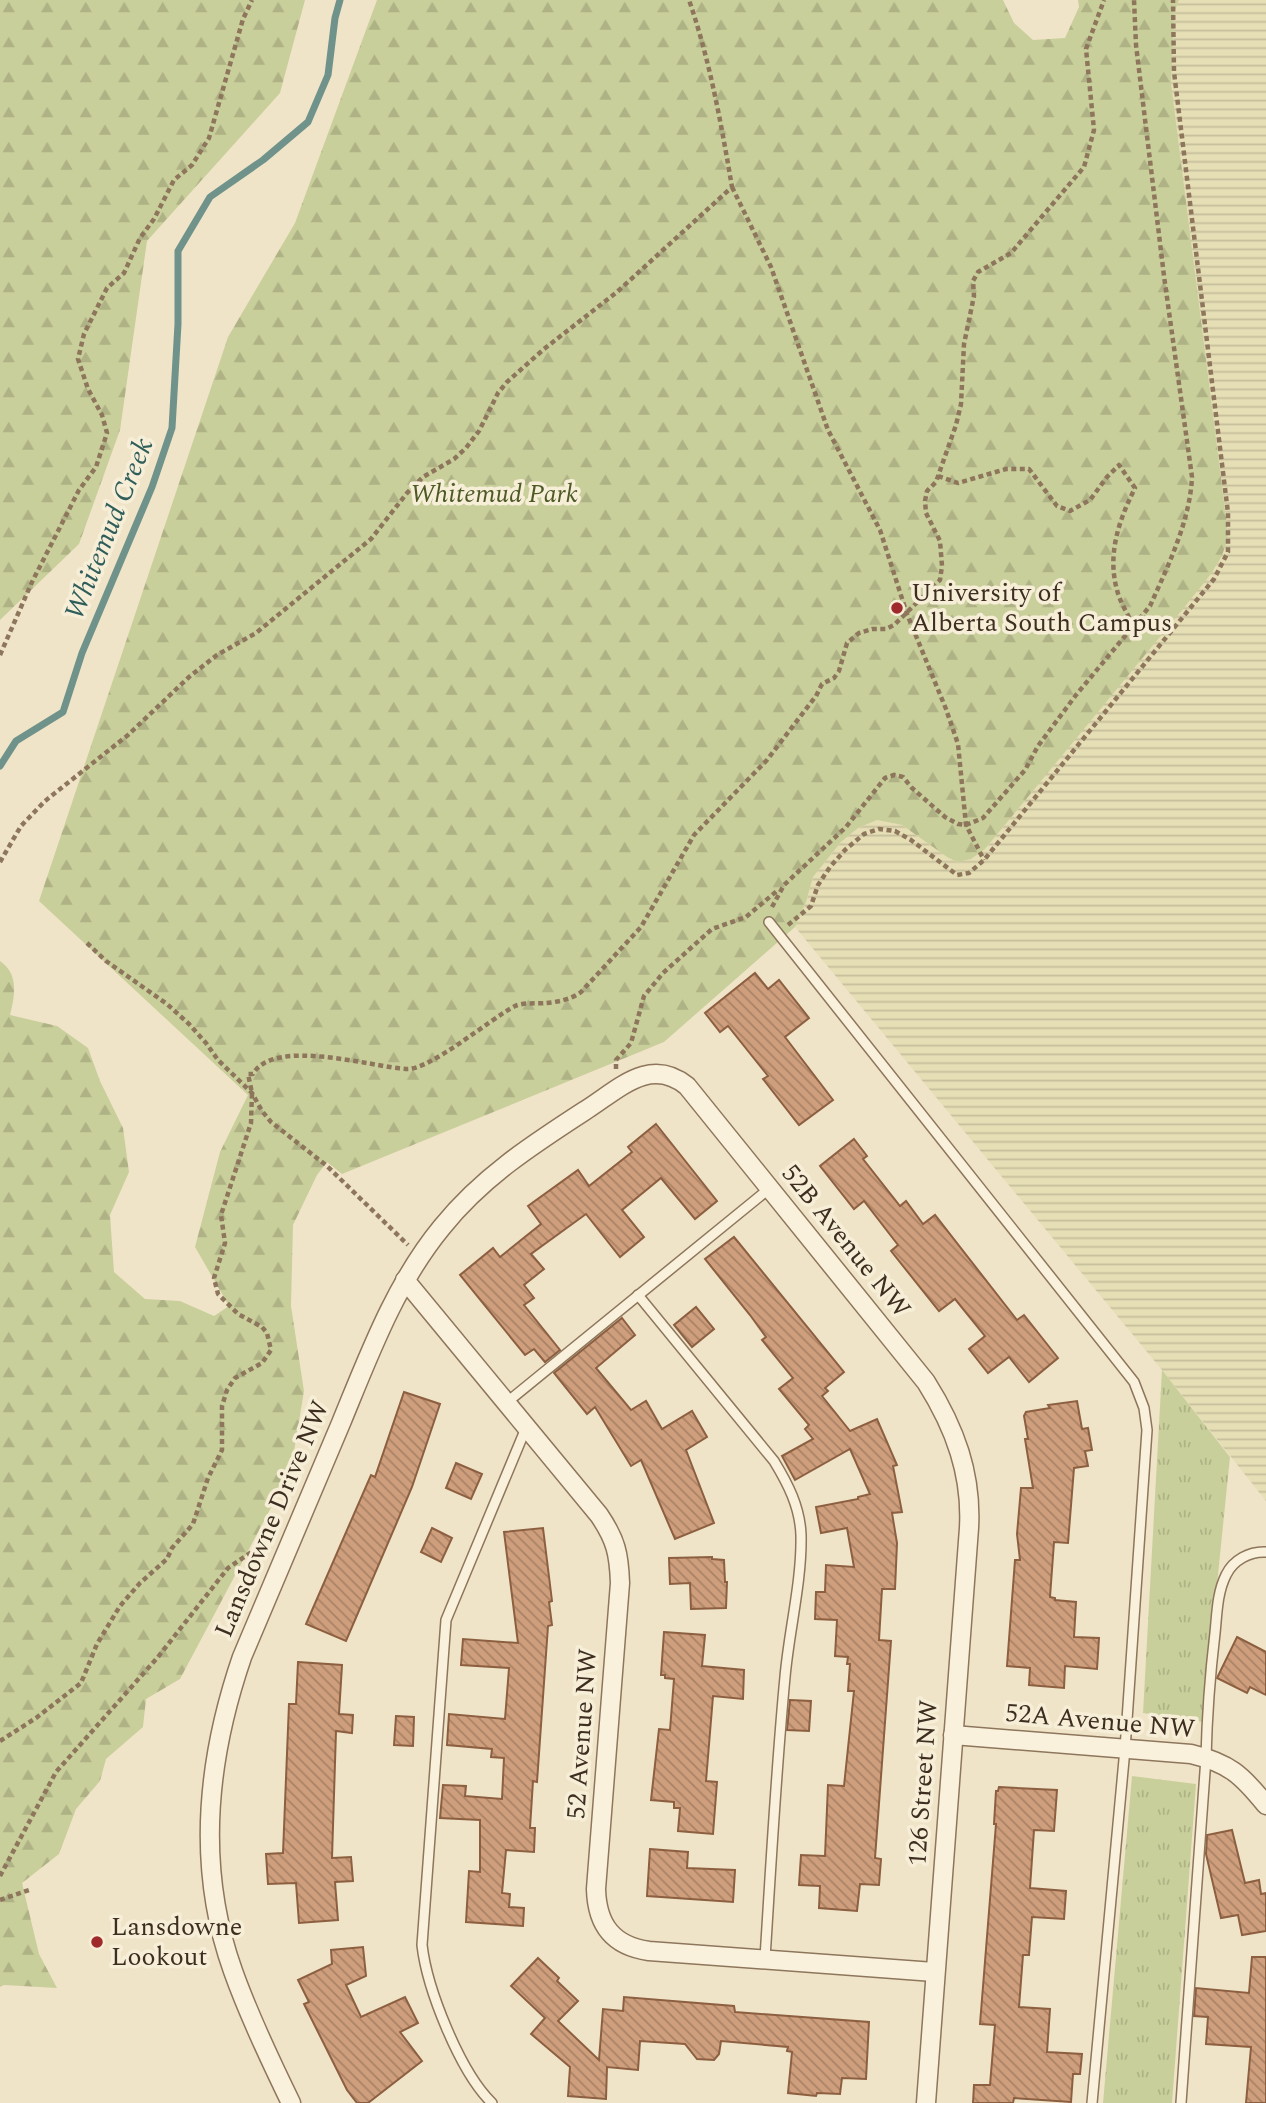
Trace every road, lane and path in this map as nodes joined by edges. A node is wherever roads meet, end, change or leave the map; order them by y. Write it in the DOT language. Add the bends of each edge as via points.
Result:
graph roads {
  1 [pos="252,0"];
  2 [pos="689,0"];
  3 [pos="1104,0"];
  4 [pos="1134,0"];
  5 [pos="1174,0"];
  6 [pos="732,187"];
  7 [pos="938,476"];
  8 [pos="907,614"];
  9 [pos="1134,626"];
  10 [pos="0,654"];
  11 [pos="965,825"];
  12 [pos="984,860"];
  13 [pos="0,862"];
  14 [pos="784,885"];
  15 [pos="769,922"];
  16 [pos="778,933"];
  17 [pos="88,943"];
  18 [pos="656,1072"];
  19 [pos="614,1091"];
  20 [pos="252,1093"];
  21 [pos="770,1188"];
  22 [pos="420,1257"];
  23 [pos="405,1280"];
  24 [pos="638,1295"];
  25 [pos="506,1403"];
  26 [pos="526,1428"];
  27 [pos="965,1468"];
  28 [pos="300,1522"];
  29 [pos="1266,1552"];
  30 [pos="953,1735"];
  31 [pos="0,1741"];
  32 [pos="1125,1749"];
  33 [pos="1206,1758"];
  34 [pos="1266,1805"];
  35 [pos="0,1876"];
  36 [pos="29,1890"];
  37 [pos="0,1900"];
  38 [pos="765,1958"];
  39 [pos="934,1972"];
  40 [pos="291,2103"];
  41 [pos="492,2103"];
  42 [pos="926,2103"];
  43 [pos="1092,2103"];
  44 [pos="1181,2103"];
  1 -- 10 [label="path" via="209,138 192,165 174,180 124,273 107,288 84,334 78,359 107,433 96,467 43,559"];
  2 -- 6 [label="path" via="721,117"];
  3 -- 7 [label="path" via="1086,49 1094,130 1084,167 1011,253 978,272 964,344 961,404"];
  4 -- 9 [label="path" via="1164,276 1192,477 1175,546 1150,606"];
  5 -- 12 [label="path" via="1174,72 1228,513 1228,552 1197,602"];
  6 -- 8 [label="path" via="771,267 828,430 880,530"];
  6 -- 13 [label="path" via="617,292 507,382 466,448 407,492 371,539 256,633 189,677 106,753 44,801 21,826"];
  7 -- 8 [label="path" via="925,501 940,541 940,580"];
  7 -- 9 [label="path" via="958,483 1006,469 1029,468 1056,506 1070,512 1090,500 1119,465 1135,488 1119,521 1113,558 1117,591"];
  8 -- 11 [label="path" via="958,744"];
  8 -- 20 [label="path" via="886,629 859,633 847,643 834,678 822,684 767,760 694,835 641,927 581,992 547,1003 517,1005 431,1063 409,1070 297,1055 279,1058 248,1074"];
  9 -- 11 [label="path" via="1076,695 1025,770 983,818"];
  11 -- 12 [label="path"];
  11 -- 14 [label="path" via="945,817 903,777 894,775 885,778 846,827"];
  12 -- 16 [label="path" via="969,873 957,875 911,840 878,829 845,850 818,886 811,906"];
  14 -- 15 [label="path" via="769,912"];
  14 -- 19 [label="path" via="746,917 712,929 663,973 645,996 631,1043 616,1060"];
  15 -- 16 [label="lane"];
  16 -- 32 [label="lane" via="1134,1382 1147,1430"];
  17 -- 20 [label="path" via="121,973 167,1004"];
  18 -- 19 [label="street, Lansdowne Drive NW"];
  18 -- 21 [label="street, 52B Avenue NW" via="676,1077 687,1086"];
  19 -- 22 [label="street, Lansdowne Drive NW" via="491,1176 443,1225"];
  20 -- 22 [label="path" via="271,1122 327,1166"];
  20 -- 31 [label="path" via="251,1123 221,1215 225,1243 214,1278 218,1294 267,1333 271,1350 262,1363 235,1378 227,1390 222,1406 222,1450 193,1524 167,1559 120,1606 97,1644 81,1684"];
  21 -- 24 [label="lane"];
  21 -- 27 [label="street, 52B Avenue NW" via="926,1382 955,1434"];
  22 -- 23 [label="street, Lansdowne Drive NW"];
  23 -- 25 [label="street, 52 Avenue NW"];
  23 -- 28 [label="street, Lansdowne Drive NW"];
  24 -- 25 [label="lane"];
  24 -- 38 [label="lane" via="774,1461 799,1515 801,1535 785,1676"];
  25 -- 26 [label="street, 52 Avenue NW"];
  26 -- 38 [label="street, 52 Avenue NW" via="598,1515 618,1553 620,1583 596,1889 598,1912 627,1946"];
  26 -- 41 [label="lane" via="446,1620 422,1945 425,1971 452,2038"];
  27 -- 30 [label="street, 126 Street NW" via="970,1519"];
  28 -- 35 [label="path" via="228,1568 158,1657 56,1772"];
  28 -- 40 [label="street, Lansdowne Drive NW" via="242,1657 225,1709 209,1816 212,1876 223,1937 245,2004"];
  29 -- 33 [label="lane" via="1235,1562 1219,1594 1206,1711"];
  30 -- 32 [label="street, 52A Avenue NW"];
  30 -- 39 [label="street, 126 Street NW"];
  32 -- 33 [label="street, 52A Avenue NW"];
  32 -- 43 [label="lane"];
  33 -- 34 [label="street, 52A Avenue NW" via="1221,1762 1245,1779"];
  33 -- 44 [label="lane"];
  36 -- 37 [label="path"];
  38 -- 39 [label="street, 52 Avenue NW"];
  39 -- 42 [label="street, 126 Street NW"];
}
